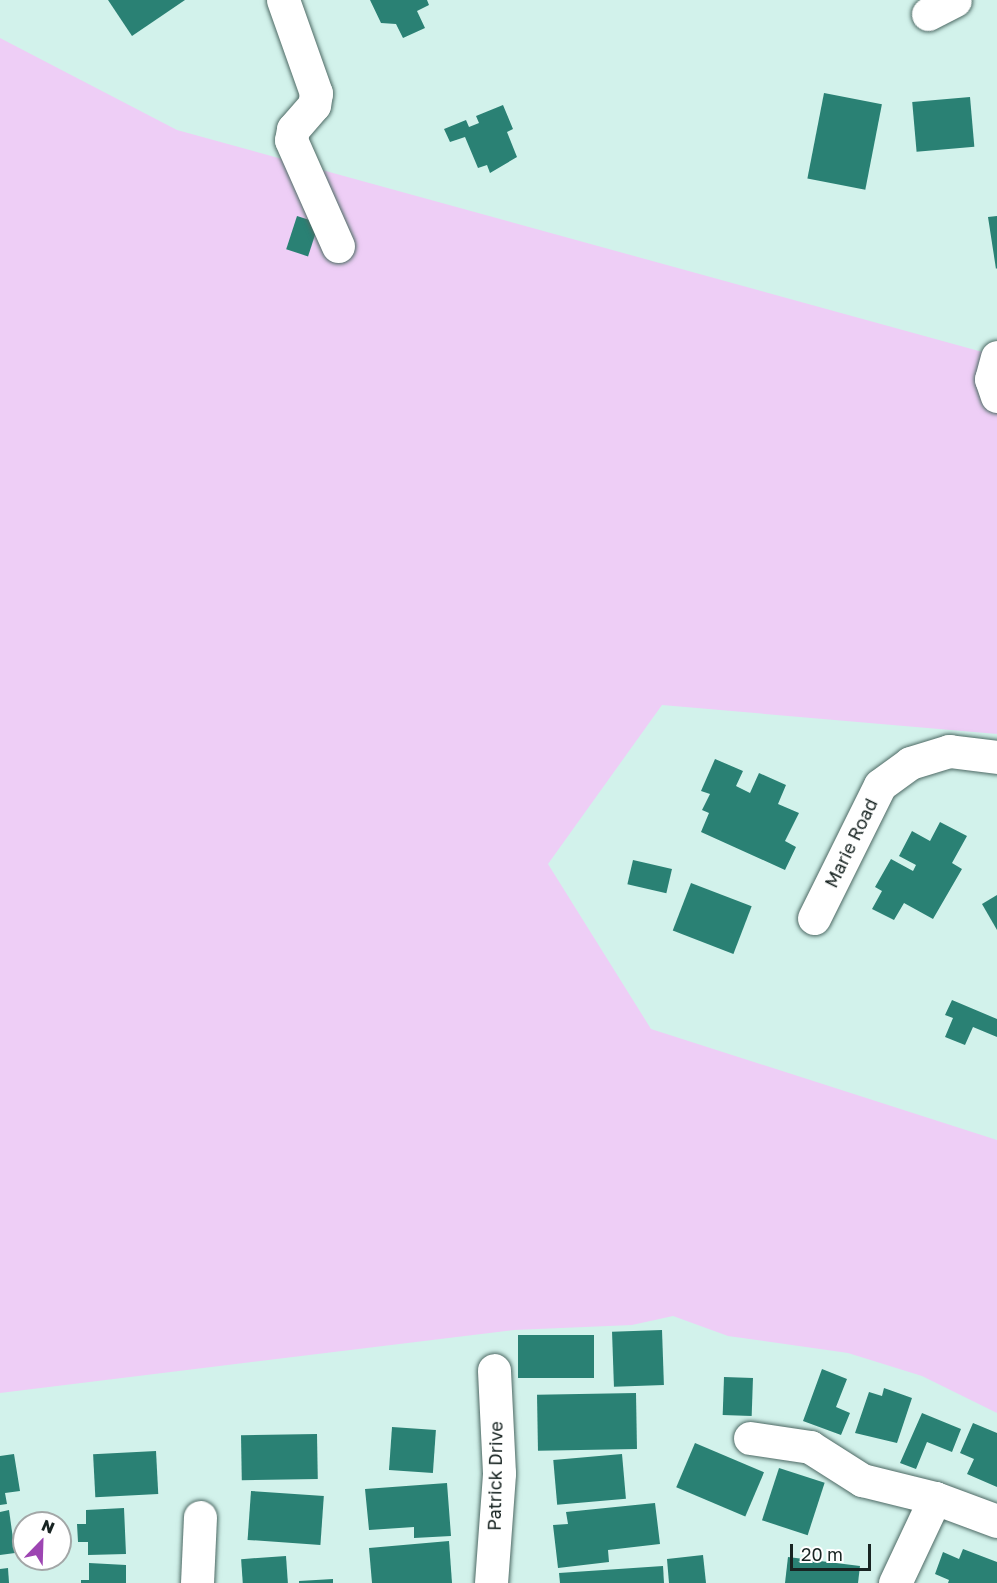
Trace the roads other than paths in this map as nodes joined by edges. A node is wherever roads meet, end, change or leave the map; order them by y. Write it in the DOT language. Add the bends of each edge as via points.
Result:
graph roads {
  1 [pos="283,0"];
  2 [pos="338,246"];
  3 [pos="997,357"];
  4 [pos="997,396"];
  5 [pos="997,757"];
  6 [pos="814,918"];
  7 [pos="494,1370"];
  8 [pos="750,1438"];
  9 [pos="935,1498"];
  10 [pos="200,1517"];
  11 [pos="997,1521"];
  12 [pos="197,1583"];
  13 [pos="491,1583"];
  14 [pos="895,1583"];
  1 -- 2 [label="street" via="316,93 314,105 293,129 291,140"];
  3 -- 4 [label="street" via="991,379"];
  5 -- 6 [label="street, Marie Road" via="949,751 910,763 880,785"];
  7 -- 13 [label="street, Patrick Drive" via="499,1473"];
  8 -- 9 [label="street" via="810,1447 862,1480"];
  9 -- 11 [label="street"];
  9 -- 14 [label="street"];
  10 -- 12 [label="street"];
}
